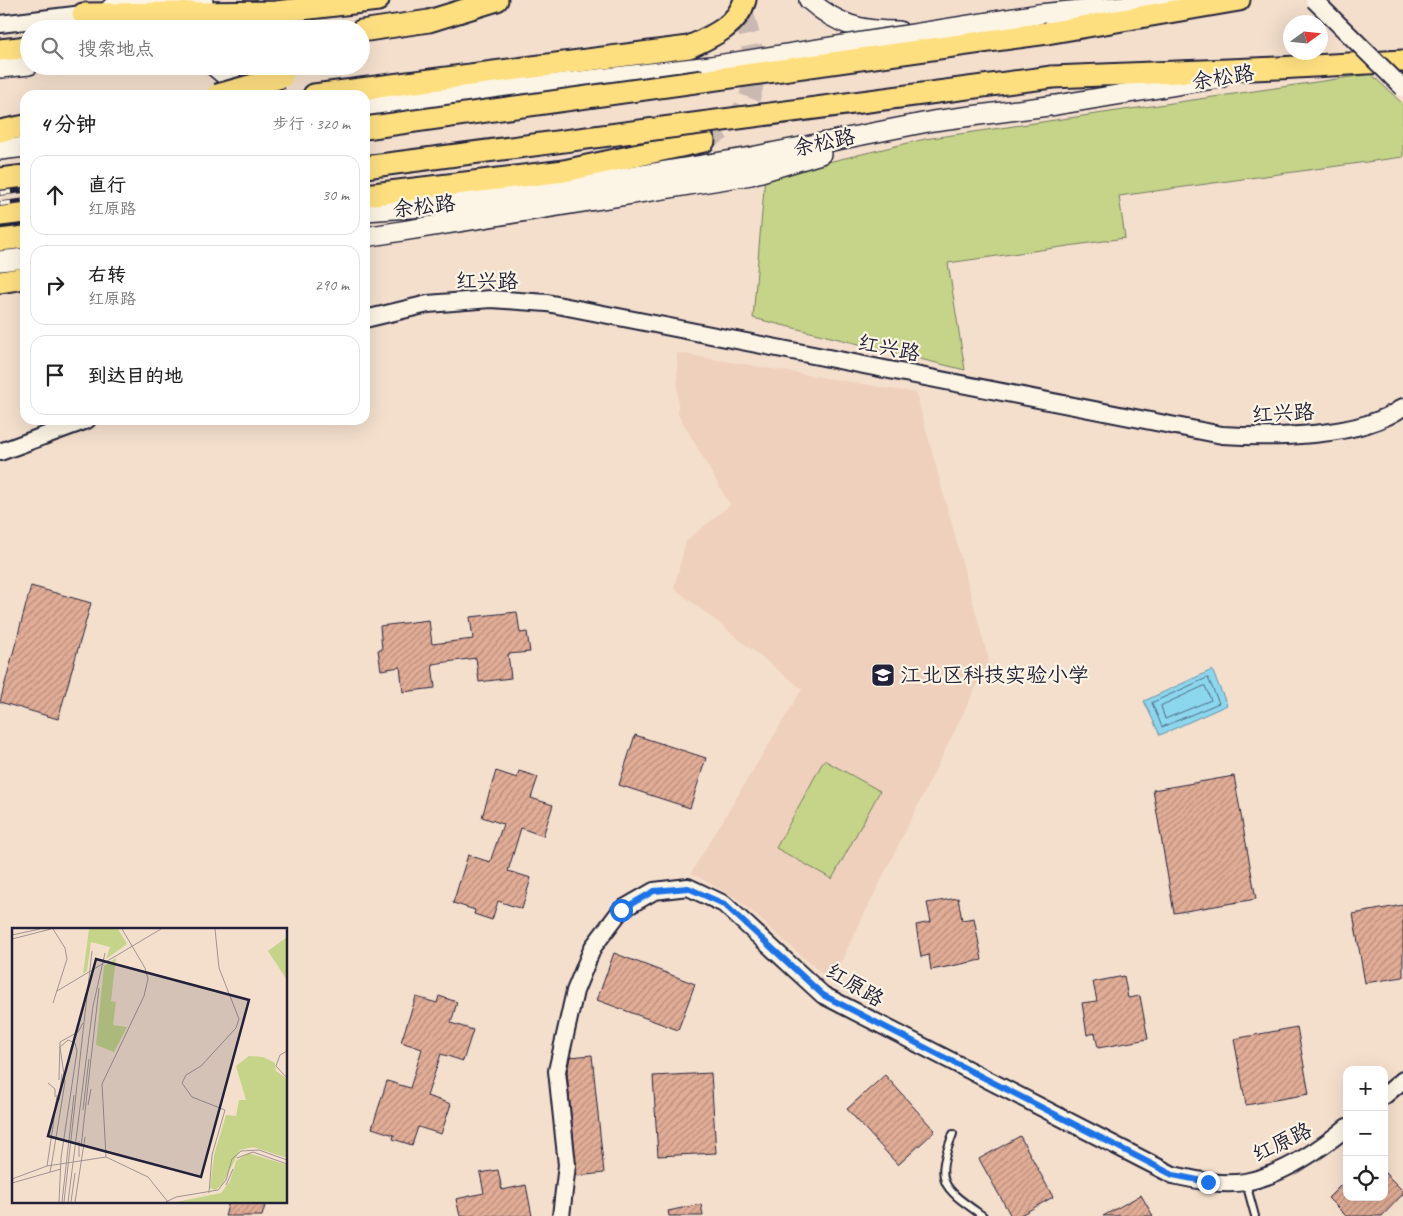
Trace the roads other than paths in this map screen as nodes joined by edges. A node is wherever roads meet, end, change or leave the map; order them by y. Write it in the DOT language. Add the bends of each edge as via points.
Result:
graph roads {
  1 [pos="150,0"];
  2 [pos="203,0"];
  3 [pos="378,0"];
  4 [pos="497,0"];
  5 [pos="745,0"];
  6 [pos="809,0"];
  7 [pos="1190,0"];
  8 [pos="1239,0"];
  9 [pos="1314,0"];
  10 [pos="83,14"];
  11 [pos="33,20"];
  12 [pos="20,22"];
  13 [pos="0,24"];
  14 [pos="1043,24"];
  15 [pos="370,31"];
  16 [pos="920,31"];
  17 [pos="20,48"];
  18 [pos="0,50"];
  19 [pos="1403,61"];
  20 [pos="20,66"];
  21 [pos="0,68"];
  22 [pos="1278,68"];
  23 [pos="225,75"];
  24 [pos="282,77"];
  25 [pos="1403,88"];
  26 [pos="235,90"];
  27 [pos="238,90"];
  28 [pos="352,90"];
  29 [pos="370,105"];
  30 [pos="20,125"];
  31 [pos="0,126"];
  32 [pos="20,126"];
  33 [pos="370,127"];
  34 [pos="0,131"];
  35 [pos="704,142"];
  36 [pos="20,148"];
  37 [pos="0,150"];
  38 [pos="370,166"];
  39 [pos="751,166"];
  40 [pos="20,177"];
  41 [pos="0,179"];
  42 [pos="370,205"];
  43 [pos="370,206"];
  44 [pos="20,213"];
  45 [pos="0,216"];
  46 [pos="370,236"];
  47 [pos="20,259"];
  48 [pos="0,262"];
  49 [pos="0,276"];
  50 [pos="20,278"];
  51 [pos="20,279"];
  52 [pos="0,282"];
  53 [pos="370,319"];
  54 [pos="1403,407"];
  55 [pos="73,425"];
  56 [pos="0,452"];
  57 [pos="1403,1080"];
  58 [pos="1388,1093"];
  59 [pos="1343,1130"];
  60 [pos="953,1134"];
  61 [pos="1245,1182"];
  62 [pos="561,1216"];
  63 [pos="983,1216"];
  64 [pos="1255,1216"];
  1 -- 10 [label="main road"];
  2 -- 10 [label="main road"];
  3 -- 10 [label="highway" via="276,12"];
  4 -- 15 [label="highway" via="429,22"];
  5 -- 28 [label="highway" via="741,14 718,34 689,46"];
  6 -- 16 [label="main road" via="837,21 854,27 872,31"];
  7 -- 14 [label="main road"];
  8 -- 14 [label="highway"];
  9 -- 25 [label="street, bridge"];
  10 -- 11 [label="street"];
  12 -- 13 [label="street"];
  14 -- 16 [label="main road, bridge"];
  14 -- 33 [label="highway, bridge"];
  16 -- 29 [label="main road, bridge" via="711,66"];
  17 -- 18 [label="highway"];
  19 -- 22 [label="highway, 余松路"];
  20 -- 21 [label="main road"];
  22 -- 38 [label="highway, 余松路, bridge" via="1052,77"];
  22 -- 39 [label="main road, 余松路" via="1056,105 932,121"];
  23 -- 27 [label="main road"];
  24 -- 26 [label="highway, bridge"];
  30 -- 31 [label="highway"];
  32 -- 34 [label="highway"];
  35 -- 42 [label="highway"];
  36 -- 37 [label="main road"];
  39 -- 43 [label="main road, 余松路" via="439,206"];
  39 -- 46 [label="main road"];
  40 -- 41 [label="highway"];
  44 -- 45 [label="highway"];
  47 -- 48 [label="main road"];
  49 -- 50 [label="main road"];
  51 -- 52 [label="highway"];
  53 -- 54 [label="street, 红兴路" via="428,304 491,299 547,303 1222,435 1313,434 1358,426"];
  55 -- 56 [label="street"];
  57 -- 58 [label="street"];
  59 -- 61 [label="street, 红原路" via="1323,1147 1284,1169"];
  60 -- 63 [label="lane" via="942,1162 943,1181 958,1198"];
  61 -- 62 [label="street, 红原路" via="1208,1182 1173,1175 823,995 724,904 688,888 654,891 621,910 593,947 575,991 557,1070 567,1165"];
  61 -- 64 [label="lane"];
}
